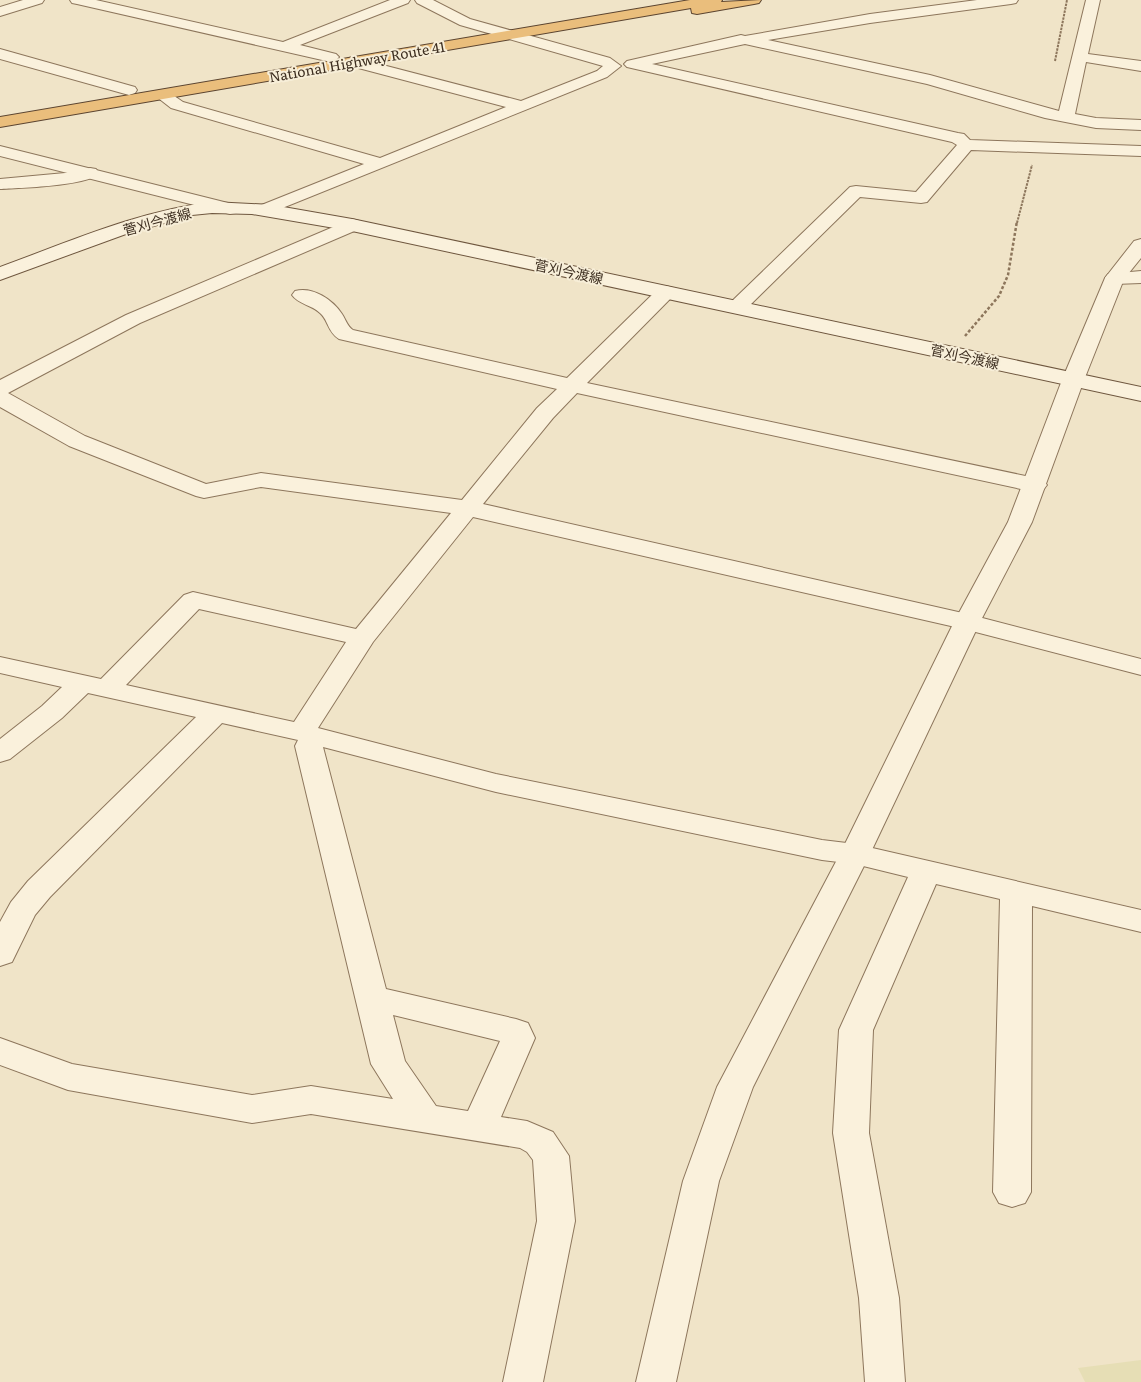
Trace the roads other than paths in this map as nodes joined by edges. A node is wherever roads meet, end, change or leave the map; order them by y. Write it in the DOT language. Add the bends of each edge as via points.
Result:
graph roads {
  1 [pos="37,0"];
  2 [pos="77,0"];
  3 [pos="403,0"];
  4 [pos="422,0"];
  5 [pos="669,0"];
  6 [pos="715,0"];
  7 [pos="754,0"];
  8 [pos="1011,0"];
  9 [pos="1093,0"];
  10 [pos="634,7"];
  11 [pos="0,12"];
  12 [pos="535,22"];
  13 [pos="490,30"];
  14 [pos="508,36"];
  15 [pos="741,39"];
  16 [pos="284,46"];
  17 [pos="0,54"];
  18 [pos="331,57"];
  19 [pos="1080,57"];
  20 [pos="352,62"];
  21 [pos="632,64"];
  22 [pos="613,66"];
  23 [pos="1141,66"];
  24 [pos="129,90"];
  25 [pos="161,94"];
  26 [pos="522,106"];
  27 [pos="0,112"];
  28 [pos="1066,117"];
  29 [pos="0,122"];
  30 [pos="1141,125"];
  31 [pos="966,145"];
  32 [pos="0,151"];
  33 [pos="1141,152"];
  34 [pos="380,163"];
  35 [pos="90,173"];
  36 [pos="0,184"];
  37 [pos="230,208"];
  38 [pos="265,210"];
  39 [pos="352,225"];
  40 [pos="1141,245"];
  41 [pos="0,274"];
  42 [pos="1128,278"];
  43 [pos="666,292"];
  44 [pos="302,295"];
  45 [pos="737,306"];
  46 [pos="1074,380"];
  47 [pos="572,386"];
  48 [pos="0,389"];
  49 [pos="1141,394"];
  50 [pos="0,398"];
  51 [pos="1034,485"];
  52 [pos="467,508"];
  53 [pos="967,622"];
  54 [pos="362,638"];
  55 [pos="0,665"];
  56 [pos="1141,667"];
  57 [pos="95,686"];
  58 [pos="216,713"];
  59 [pos="308,734"];
  60 [pos="0,753"];
  61 [pos="854,854"];
  62 [pos="926,872"];
  63 [pos="1016,893"];
  64 [pos="1141,921"];
  65 [pos="0,954"];
  66 [pos="371,998"];
  67 [pos="0,1051"];
  68 [pos="425,1118"];
  69 [pos="479,1127"];
  70 [pos="1012,1192"];
  71 [pos="523,1382"];
  72 [pos="656,1382"];
  73 [pos="885,1382"];
  1 -- 11 [label="street"];
  2 -- 16 [label="street"];
  3 -- 16 [label="street"];
  4 -- 13 [label="street" via="465,22"];
  5 -- 12 [label="highway, National Highway Route 41"];
  6 -- 10 [label="highway, National Highway Route 41"];
  7 -- 10 [label="highway" via="658,16"];
  8 -- 15 [label="street" via="880,16"];
  9 -- 19 [label="street"];
  10 -- 12 [label="highway" via="556,13"];
  10 -- 14 [label="highway, National Highway Route 41"];
  12 -- 13 [label="highway, National Highway Route 41"];
  13 -- 14 [label="street"];
  13 -- 18 [label="highway, National Highway Route 41"];
  14 -- 20 [label="highway, National Highway Route 41"];
  14 -- 22 [label="street" via="605,61"];
  15 -- 21 [label="street"];
  15 -- 28 [label="street" via="930,80"];
  16 -- 18 [label="street"];
  17 -- 24 [label="street"];
  18 -- 24 [label="highway, National Highway Route 41"];
  19 -- 23 [label="street"];
  19 -- 28 [label="street"];
  20 -- 25 [label="highway, National Highway Route 41"];
  20 -- 26 [label="street"];
  21 -- 22 [label="street"];
  21 -- 31 [label="street" via="958,138"];
  22 -- 26 [label="street" via="602,74"];
  24 -- 27 [label="highway, National Highway Route 41"];
  25 -- 29 [label="highway, National Highway Route 41"];
  25 -- 34 [label="street" via="178,105"];
  26 -- 34 [label="street"];
  28 -- 30 [label="street" via="1096,123"];
  31 -- 33 [label="street"];
  31 -- 45 [label="street" via="921,198 856,191"];
  32 -- 35 [label="street"];
  34 -- 38 [label="street"];
  35 -- 36 [label="street" via="79,177"];
  35 -- 37 [label="street"];
  37 -- 38 [label="street, 菅刈今渡線"];
  37 -- 41 [label="street, 菅刈今渡線" via="194,210 148,221"];
  38 -- 39 [label="street, 菅刈今渡線"];
  39 -- 43 [label="street, 菅刈今渡線"];
  39 -- 48 [label="street" via="133,318"];
  40 -- 42 [label="street"];
  42 -- 46 [label="street"];
  43 -- 45 [label="street, 菅刈今渡線"];
  43 -- 47 [label="street"];
  44 -- 47 [label="street" via="321,303 346,335"];
  45 -- 46 [label="street, 菅刈今渡線"];
  46 -- 49 [label="street, 菅刈今渡線"];
  46 -- 51 [label="street"];
  47 -- 51 [label="street"];
  47 -- 52 [label="street" via="545,413"];
  50 -- 52 [label="street" via="77,441 204,491 261,480"];
  51 -- 53 [label="street" via="1020,522"];
  52 -- 53 [label="street"];
  52 -- 54 [label="street"];
  53 -- 56 [label="street"];
  53 -- 61 [label="street"];
  54 -- 57 [label="street" via="193,600"];
  54 -- 59 [label="street"];
  55 -- 57 [label="street"];
  57 -- 58 [label="street"];
  57 -- 60 [label="street" via="52,712"];
  58 -- 59 [label="street"];
  58 -- 65 [label="street" via="39,889 22,910"];
  59 -- 61 [label="street" via="496,783"];
  59 -- 66 [label="street"];
  61 -- 62 [label="street"];
  61 -- 72 [label="street" via="735,1087 702,1181"];
  62 -- 63 [label="street"];
  62 -- 73 [label="street" via="856,1030 851,1133 879,1298"];
  63 -- 64 [label="street"];
  63 -- 70 [label="street"];
  66 -- 68 [label="street" via="388,1064"];
  66 -- 69 [label="street" via="516,1032 518,1038"];
  67 -- 68 [label="street" via="68,1077 252,1109 310,1100"];
  68 -- 69 [label="street"];
  69 -- 71 [label="street" via="527,1135 540,1142 551,1156 556,1221"];
}
